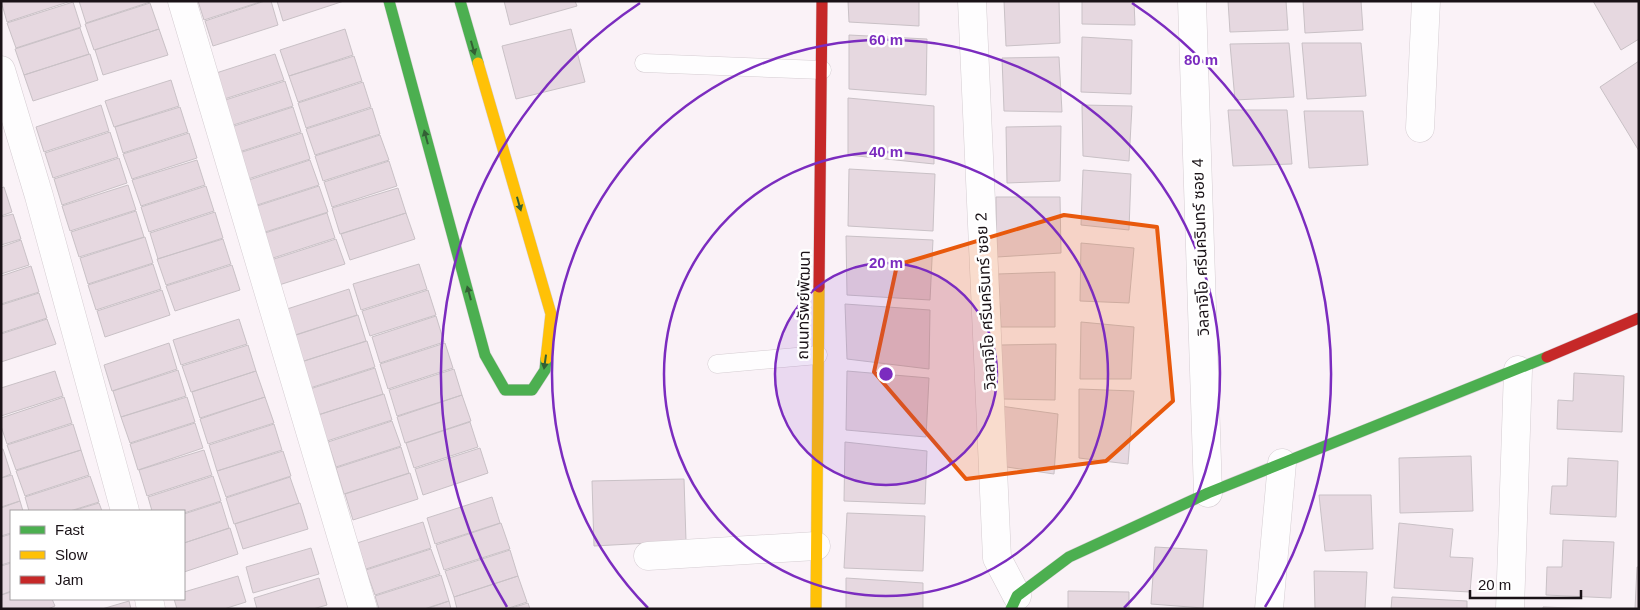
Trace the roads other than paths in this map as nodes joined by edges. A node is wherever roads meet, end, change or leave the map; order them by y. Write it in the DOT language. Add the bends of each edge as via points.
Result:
graph roads {
  1 [pos="182,1"];
  2 [pos="389,1"];
  3 [pos="460,1"];
  4 [pos="822,1"];
  5 [pos="972,1"];
  6 [pos="1192,1"];
  7 [pos="1426,1"];
  8 [pos="644,64"];
  9 [pos="1,70"];
  10 [pos="822,70"];
  11 [pos="1420,128"];
  12 [pos="1639,318"];
  13 [pos="818,356"];
  14 [pos="717,364"];
  15 [pos="1518,370"];
  16 [pos="1282,463"];
  17 [pos="1208,493"];
  18 [pos="125,510"];
  19 [pos="816,546"];
  20 [pos="648,556"];
  21 [pos="1014,602"];
  22 [pos="363,609"];
  23 [pos="816,609"];
  24 [pos="1269,609"];
  25 [pos="1510,609"];
  1 -- 22 [label="street"];
  3 -- 2 [label="street, one-way" via="551,314 545,370 532,390 505,390 485,355"];
  4 -- 10 [label="street, ถนนทรัพย์พัฒนา"];
  5 -- 21 [label="street, วิลลาจิโอ ศรีนครินทร์ ซอย 2" via="997,558"];
  6 -- 17 [label="street, วิลลาจิโอ ศรีนครินทร์ ซอย 4"];
  7 -- 11 [label="street"];
  8 -- 10 [label="lane"];
  9 -- 18 [label="street"];
  10 -- 13 [label="street, ถนนทรัพย์พัฒนา"];
  12 -- 15 [label="street"];
  13 -- 14 [label="lane"];
  13 -- 19 [label="street, ถนนทรัพย์พัฒนา"];
  15 -- 16 [label="street"];
  15 -- 25 [label="street"];
  16 -- 17 [label="street"];
  16 -- 24 [label="street"];
  17 -- 21 [label="street" via="1068,557"];
  19 -- 20 [label="street"];
  19 -- 23 [label="street, ถนนทรัพย์พัฒนา"];
}
